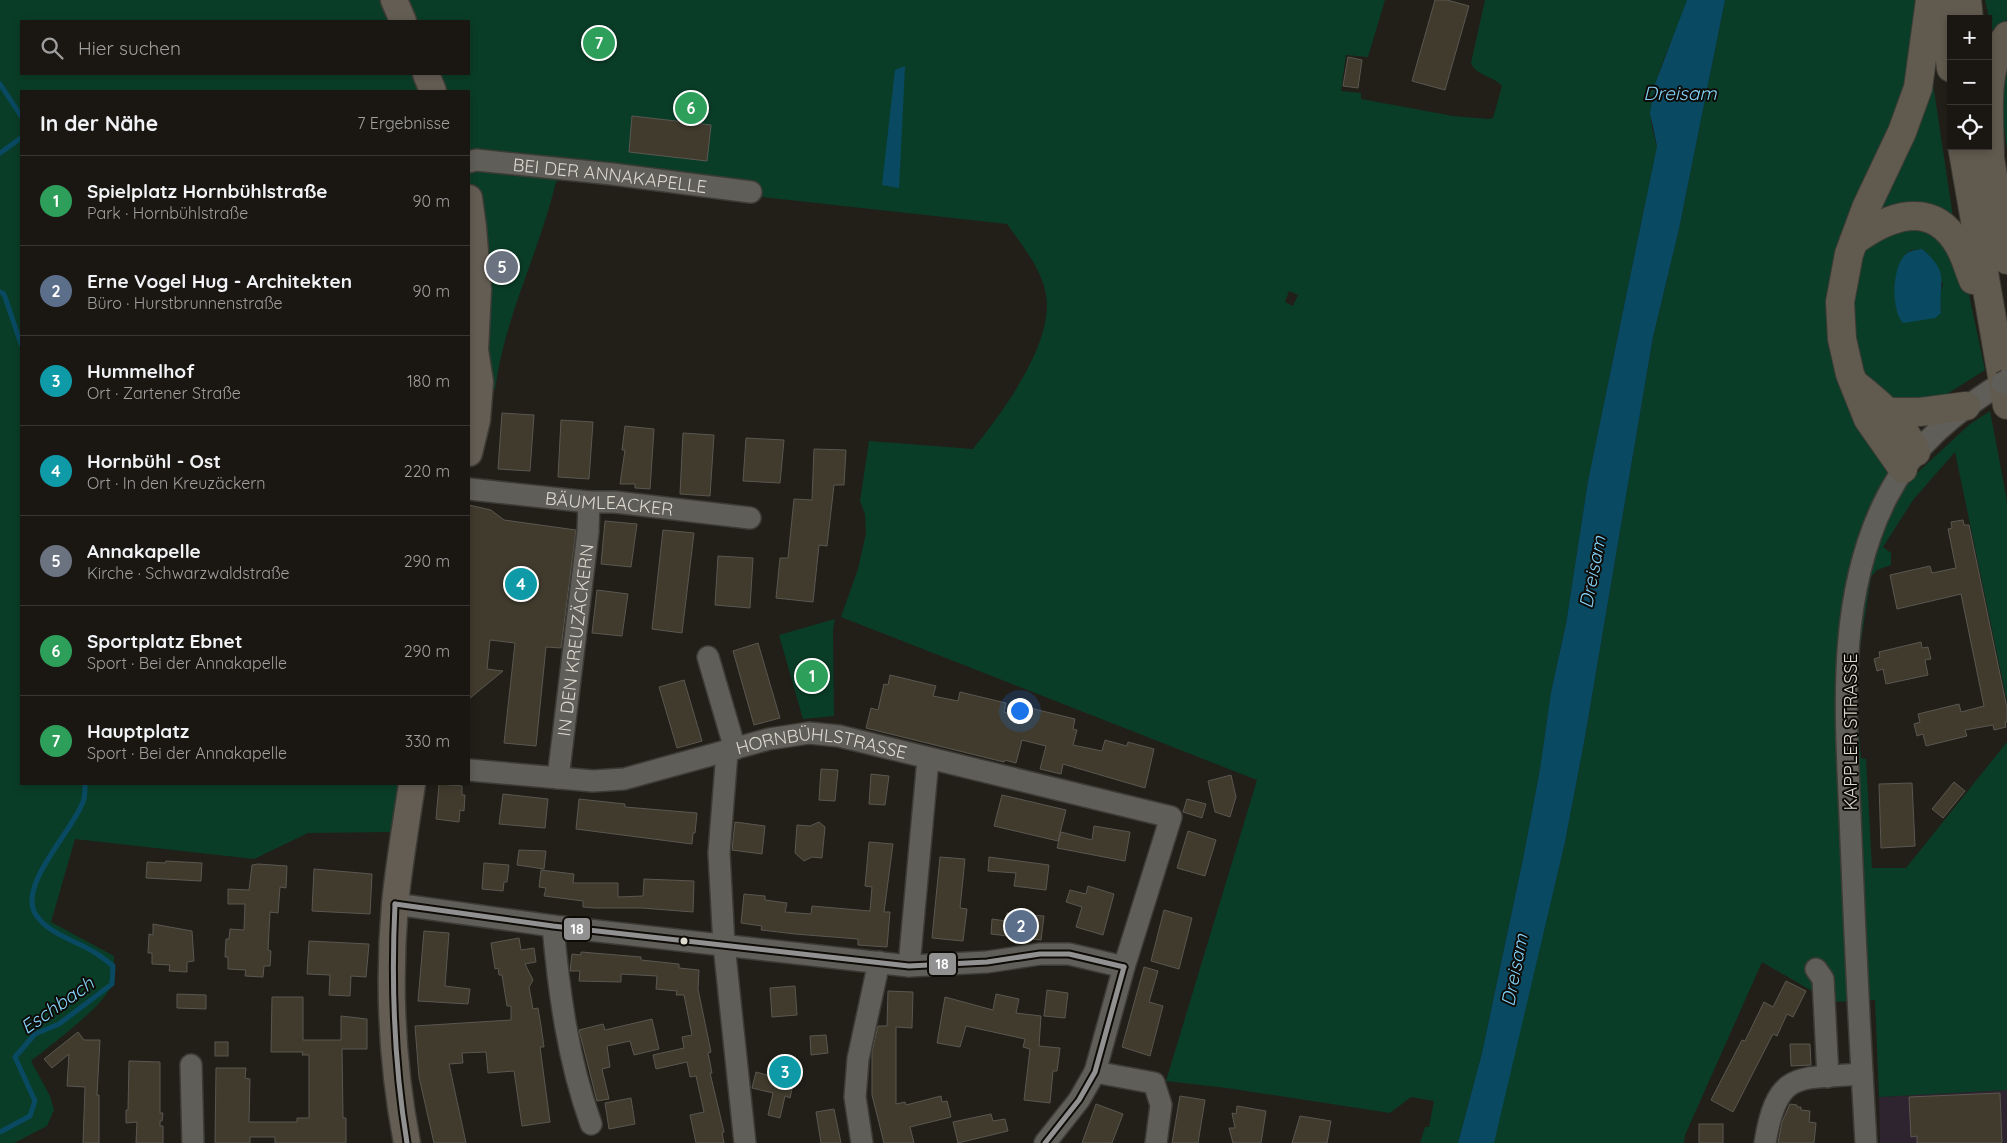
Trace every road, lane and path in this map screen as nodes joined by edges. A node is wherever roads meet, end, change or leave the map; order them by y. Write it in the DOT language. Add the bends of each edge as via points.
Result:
graph roads {
  1 [pos="394,0"];
  2 [pos="1930,0"];
  3 [pos="1942,0"];
  4 [pos="1967,0"];
  5 [pos="1969,15"];
  6 [pos="403,20"];
  7 [pos="2007,36"];
  8 [pos="1950,60"];
  9 [pos="426,75"];
  10 [pos="434,90"];
  11 [pos="1963,150"];
  12 [pos="1989,152"];
  13 [pos="470,162"];
  14 [pos="751,192"];
  15 [pos="470,204"];
  16 [pos="1854,242"];
  17 [pos="2007,260"];
  18 [pos="1995,341"];
  19 [pos="472,362"];
  20 [pos="2007,380"];
  21 [pos="1855,384"];
  22 [pos="2007,405"];
  23 [pos="1966,406"];
  24 [pos="1889,412"];
  25 [pos="470,449"];
  26 [pos="1910,460"];
  27 [pos="470,490"];
  28 [pos="589,502"];
  29 [pos="750,518"];
  30 [pos="708,657"];
  31 [pos="731,750"];
  32 [pos="928,759"];
  33 [pos="470,770"];
  34 [pos="558,778"];
  35 [pos="412,785"];
  36 [pos="395,904"];
  37 [pos="553,926"];
  38 [pos="724,945"];
  39 [pos="879,962"];
  40 [pos="909,966"];
  41 [pos="1124,967"];
  42 [pos="1816,969"];
  43 [pos="191,1065"];
  44 [pos="1095,1072"];
  45 [pos="1862,1074"];
  46 [pos="1828,1077"];
  47 [pos="591,1124"];
  48 [pos="193,1143"];
  49 [pos="407,1143"];
  50 [pos="744,1143"];
  51 [pos="862,1143"];
  52 [pos="1045,1143"];
  53 [pos="1156,1143"];
  54 [pos="1765,1143"];
  55 [pos="1866,1143"];
  1 -- 6 [label="main road"];
  2 -- 16 [label="highway" via="1918,88 1910,114 1866,208"];
  3 -- 8 [label="highway"];
  4 -- 5 [label="highway"];
  7 -- 12 [label="highway" via="1994,63"];
  9 -- 10 [label="main road"];
  11 -- 18 [label="highway"];
  12 -- 17 [label="highway"];
  13 -- 14 [label="street, BEI DER ANNAKAPELLE" via="554,168"];
  15 -- 19 [label="main road" via="478,289"];
  16 -- 18 [label="highway" via="1874,226 1890,219 1921,217 1942,225 1962,250"];
  16 -- 21 [label="highway" via="1842,285 1840,322 1845,356"];
  18 -- 22 [label="highway"];
  19 -- 25 [label="main road" via="480,382 477,420"];
  20 -- 23 [label="street, KAPPLER STRASSE"];
  21 -- 24 [label="highway"];
  21 -- 26 [label="highway" via="1868,419"];
  23 -- 24 [label="highway"];
  23 -- 26 [label="street, KAPPLER STRASSE" via="1931,435"];
  24 -- 26 [label="highway" via="1908,435"];
  26 -- 45 [label="street, KAPPLER STRASSE" via="1887,497 1863,561 1855,592 1847,664 1852,882"];
  27 -- 28 [label="street, BÄUMLEACKER"];
  28 -- 29 [label="street, BÄUMLEACKER" via="615,502"];
  28 -- 34 [label="street, IN DEN KREUZÄCKERN"];
  30 -- 31 [label="street"];
  31 -- 32 [label="street, HORNBÜHLSTRASSE" via="769,739 808,733 839,736"];
  31 -- 34 [label="street, HORNBÜHLSTRASSE" via="624,780"];
  31 -- 38 [label="street" via="719,853"];
  32 -- 40 [label="street"];
  32 -- 41 [label="street, HORNBÜHLSTRASSE" via="1171,817"];
  33 -- 34 [label="street, HORNBÜHLSTRASSE"];
  35 -- 36 [label="main road"];
  36 -- 37 [label="street"];
  36 -- 49 [label="main road" via="394,1043"];
  37 -- 38 [label="street"];
  37 -- 47 [label="street" via="559,994 579,1091"];
  38 -- 39 [label="street"];
  38 -- 50 [label="street"];
  39 -- 40 [label="street"];
  39 -- 51 [label="street" via="858,1059 855,1097"];
  40 -- 41 [label="street" via="1069,954"];
  41 -- 44 [label="street"];
  42 -- 46 [label="street" via="1823,979"];
  43 -- 48 [label="street"];
  44 -- 52 [label="street" via="1080,1100"];
  44 -- 53 [label="street" via="1154,1083 1161,1105"];
  45 -- 46 [label="street"];
  45 -- 55 [label="street, KAPPLER STRASSE"];
  46 -- 54 [label="street" via="1806,1077 1776,1098 1769,1116"];
}
